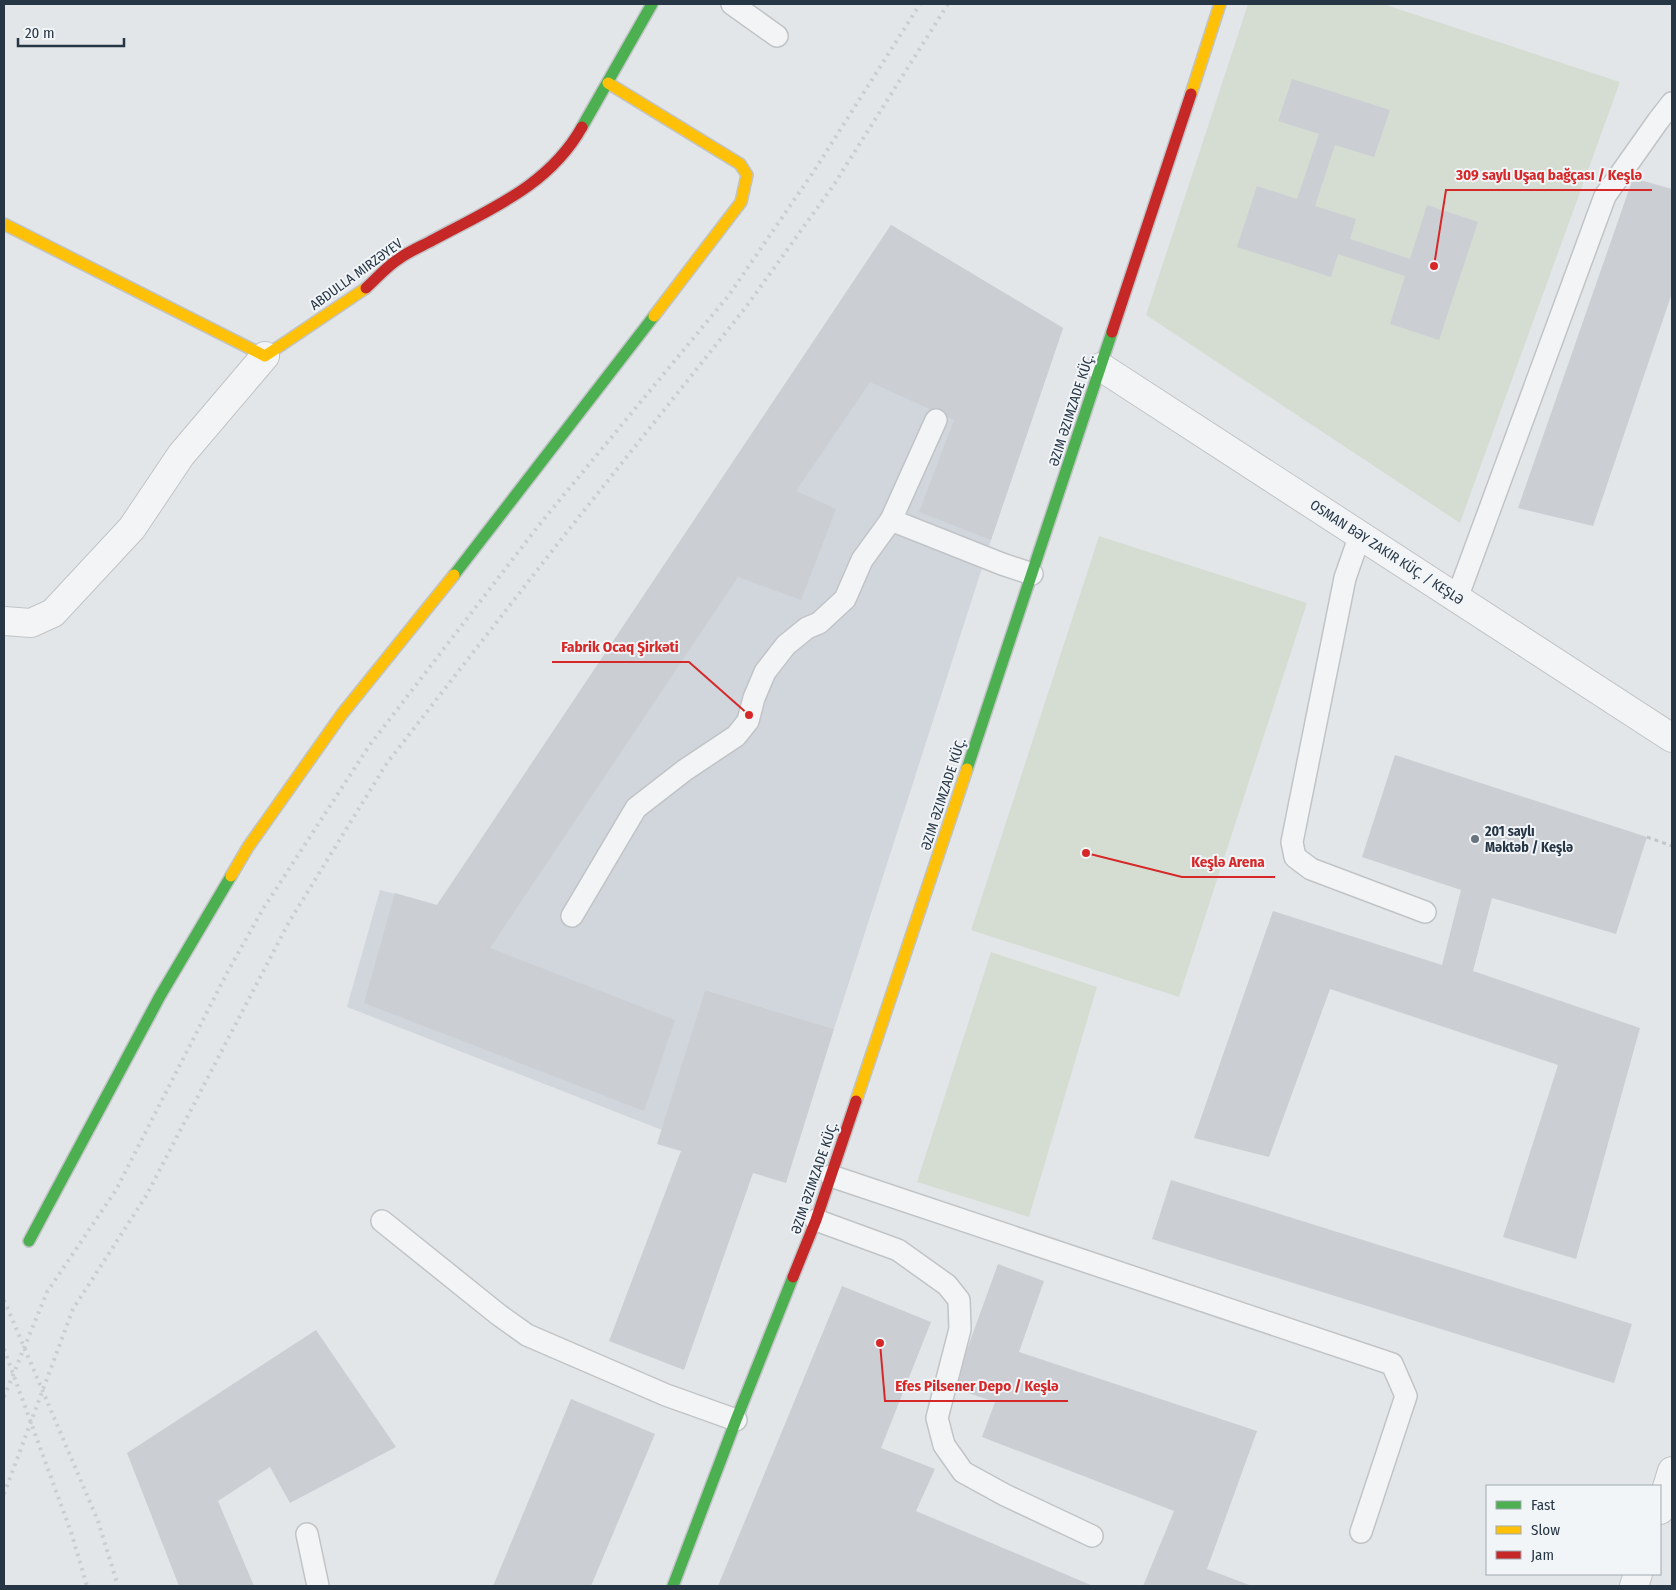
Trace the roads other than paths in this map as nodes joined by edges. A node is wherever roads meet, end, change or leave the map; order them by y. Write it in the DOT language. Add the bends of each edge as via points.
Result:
graph roads {
  1 [pos="652,4"];
  2 [pos="732,4"];
  3 [pos="1220,4"];
  4 [pos="777,36"];
  5 [pos="608,83"];
  6 [pos="1672,103"];
  7 [pos="4,224"];
  8 [pos="265,356"];
  9 [pos="1101,367"];
  10 [pos="936,420"];
  11 [pos="891,520"];
  12 [pos="1360,535"];
  13 [pos="1032,574"];
  14 [pos="1457,598"];
  15 [pos="4,621"];
  16 [pos="1672,738"];
  17 [pos="1425,912"];
  18 [pos="572,916"];
  19 [pos="831,1176"];
  20 [pos="816,1220"];
  21 [pos="382,1221"];
  22 [pos="29,1241"];
  23 [pos="736,1420"];
  24 [pos="1672,1470"];
  25 [pos="1661,1507"];
  26 [pos="1361,1532"];
  27 [pos="307,1534"];
  28 [pos="1092,1536"];
  29 [pos="318,1586"];
  30 [pos="673,1586"];
  1 -- 5 [label="street, ABDULLA MIRZƏYEV"];
  2 -- 4 [label="lane"];
  3 -- 9 [label="street, ƏZIM ƏZIMZADE KÜÇ."];
  5 -- 8 [label="street, ABDULLA MIRZƏYEV" via="574,142 539,179 510,199 399,258 366,288"];
  5 -- 22 [label="street" via="740,164 748,175 741,202 483,538 342,714 248,847 160,996"];
  6 -- 14 [label="lane" via="1605,196"];
  7 -- 8 [label="street"];
  8 -- 15 [label="street" via="181,455 132,528 53,613 31,623"];
  9 -- 12 [label="street, OSMAN BƏY ZAKIR KÜÇ. / KEŞLƏ"];
  9 -- 13 [label="street, ƏZIM ƏZIMZADE KÜÇ."];
  10 -- 11 [label="lane"];
  11 -- 13 [label="lane"];
  11 -- 18 [label="lane" via="862,560 845,599 786,645 765,672 748,721 736,736 636,808"];
  12 -- 14 [label="street, OSMAN BƏY ZAKIR KÜÇ. / KEŞLƏ"];
  12 -- 17 [label="lane" via="1345,578 1292,842 1295,857 1311,869"];
  13 -- 19 [label="street, ƏZIM ƏZIMZADE KÜÇ."];
  14 -- 16 [label="street, OSMAN BƏY ZAKIR KÜÇ. / KEŞLƏ"];
  19 -- 20 [label="street, ƏZIM ƏZIMZADE KÜÇ."];
  19 -- 26 [label="lane" via="1392,1364 1406,1396"];
  20 -- 23 [label="street, ƏZIM ƏZIMZADE KÜÇ."];
  20 -- 28 [label="lane" via="898,1250 947,1285 959,1300 960,1329 937,1418 944,1445 963,1472"];
  21 -- 23 [label="lane" via="527,1335 666,1395"];
  23 -- 30 [label="street, ƏZIM ƏZIMZADE KÜÇ."];
  24 -- 25 [label="street"];
  27 -- 29 [label="lane"];
}
